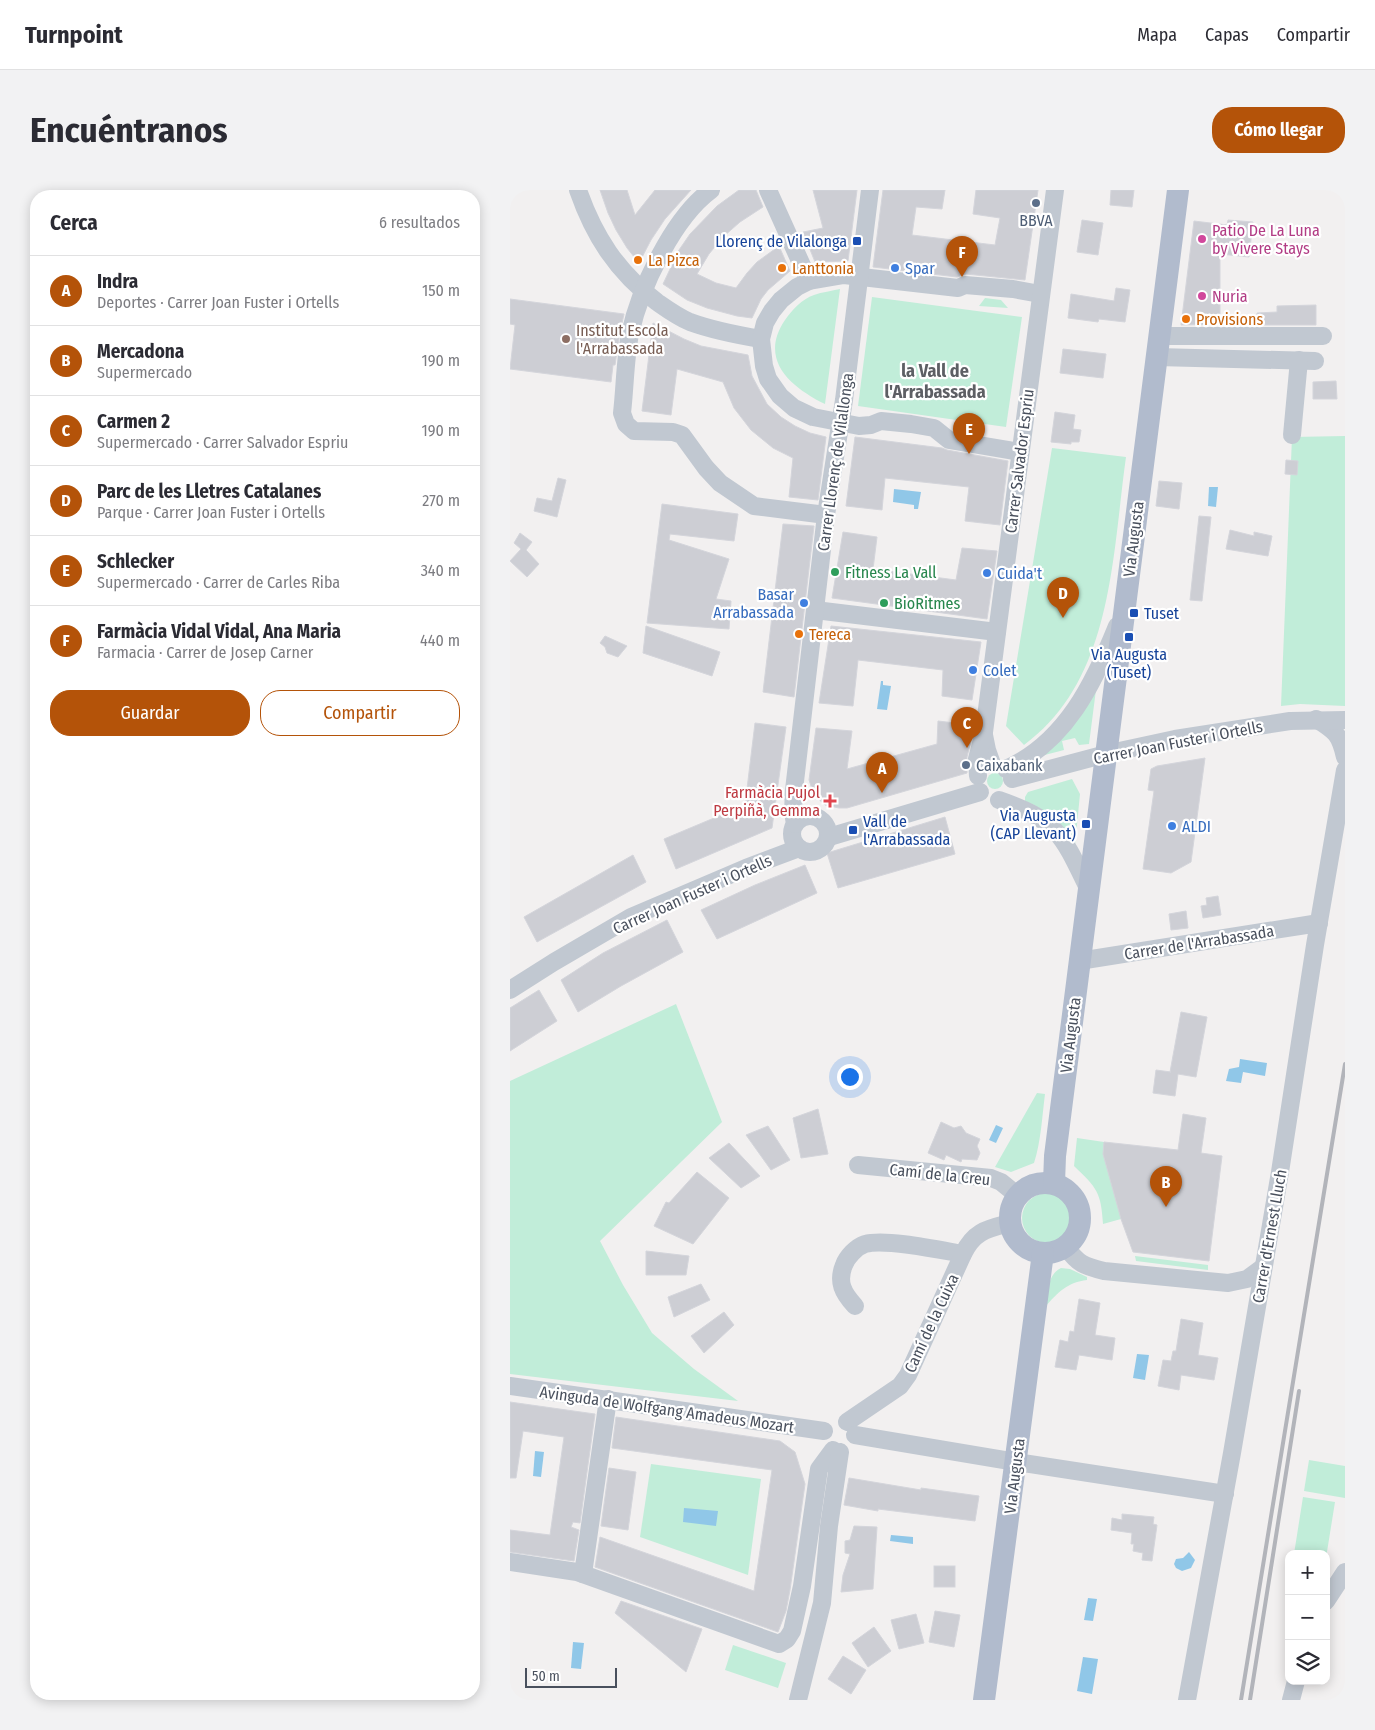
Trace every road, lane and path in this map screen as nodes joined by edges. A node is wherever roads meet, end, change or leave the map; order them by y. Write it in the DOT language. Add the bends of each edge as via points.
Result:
graph roads {
  1 [pos="578,190"];
  2 [pos="712,190"];
  3 [pos="768,190"];
  4 [pos="870,190"];
  5 [pos="1055,190"];
  6 [pos="1178,190"];
  7 [pos="860,276"];
  8 [pos="809,281"];
  9 [pos="644,292"];
  10 [pos="1040,294"];
  11 [pos="1323,336"];
  12 [pos="761,339"];
  13 [pos="1158,347"];
  14 [pos="840,423"];
  15 [pos="1292,435"];
  16 [pos="1020,452"];
  17 [pos="826,515"];
  18 [pos="815,610"];
  19 [pos="1124,612"];
  20 [pos="997,632"];
  21 [pos="1316,719"];
  22 [pos="1345,720"];
  23 [pos="984,732"];
  24 [pos="1344,751"];
  25 [pos="1345,770"];
  26 [pos="1004,771"];
  27 [pos="979,784"];
  28 [pos="999,800"];
  29 [pos="795,824"];
  30 [pos="829,837"];
  31 [pos="799,848"];
  32 [pos="1088,888"];
  33 [pos="1319,923"];
  34 [pos="1079,961"];
  35 [pos="510,990"];
  36 [pos="858,1166"];
  37 [pos="1054,1183"];
  38 [pos="1018,1195"];
  39 [pos="1010,1223"];
  40 [pos="1066,1247"];
  41 [pos="1042,1253"];
  42 [pos="963,1254"];
  43 [pos="1262,1268"];
  44 [pos="1228,1283"];
  45 [pos="855,1306"];
  46 [pos="1256,1312"];
  47 [pos="510,1386"];
  48 [pos="608,1399"];
  49 [pos="851,1429"];
  50 [pos="824,1432"];
  51 [pos="836,1451"];
  52 [pos="1016,1462"];
  53 [pos="1225,1494"];
  54 [pos="510,1562"];
  55 [pos="1345,1572"];
  56 [pos="583,1574"];
  57 [pos="1330,1595"];
  58 [pos="1295,1685"];
  59 [pos="798,1700"];
  60 [pos="984,1700"];
  61 [pos="1187,1700"];
  62 [pos="1291,1700"];
  1 -- 9 [label="street" via="610,256"];
  2 -- 9 [label="street" via="676,229"];
  3 -- 8 [label="street"];
  4 -- 7 [label="street, Carrer Llorenç de Vilallonga"];
  5 -- 10 [label="street, Carrer Salvador Espriu"];
  6 -- 13 [label="main road, Via Augusta"];
  7 -- 8 [label="street" via="844,274"];
  7 -- 10 [label="street"];
  7 -- 14 [label="street, Carrer Llorenç de Vilallonga"];
  8 -- 12 [label="street" via="781,300 765,323"];
  9 -- 12 [label="street" via="688,321"];
  9 -- 17 [label="street" via="630,334 622,413 626,424 634,431 682,435 720,483 754,506"];
  10 -- 16 [label="street, Carrer Salvador Espriu"];
  11 -- 13 [label="street"];
  12 -- 14 [label="street" via="766,373 780,396 813,418"];
  13 -- 15 [label="street" via="1307,361"];
  13 -- 19 [label="main road, Via Augusta"];
  14 -- 16 [label="street" via="859,426 881,421 912,424 934,428 949,440"];
  14 -- 17 [label="street, Carrer Llorenç de Vilallonga"];
  16 -- 20 [label="street, Carrer Salvador Espriu"];
  17 -- 18 [label="street, Carrer Llorenç de Vilallonga"];
  18 -- 20 [label="street"];
  18 -- 29 [label="street, Carrer Llorenç de Vilallonga" via="794,790 792,812"];
  19 -- 26 [label="street" via="1088,690 1072,715 1047,742"];
  19 -- 32 [label="main road, Via Augusta"];
  20 -- 23 [label="street, Carrer Salvador Espriu"];
  21 -- 22 [label="street, Carrer Joan Fuster i Ortells"];
  21 -- 24 [label="street" via="1330,727 1341,740"];
  21 -- 26 [label="street, Carrer Joan Fuster i Ortells" via="1175,739"];
  23 -- 26 [label="street, Carrer Salvador Espriu" via="987,750"];
  23 -- 27 [label="street, Carrer Salvador Espriu" via="978,759"];
  25 -- 33 [label="street, Carrer d'Ernest Lluch"];
  26 -- 27 [label="street" via="986,766 980,771"];
  26 -- 28 [label="street" via="1011,790"];
  27 -- 28 [label="street" via="986,798"];
  27 -- 30 [label="street"];
  28 -- 32 [label="street" via="1033,813 1052,826 1068,847"];
  29 -- 30 [label="street" via="808,816 818,817 827,827"];
  29 -- 31 [label="street" via="792,837"];
  30 -- 31 [label="street" via="816,851"];
  31 -- 35 [label="street, Carrer Joan Fuster i Ortells" via="632,917"];
  32 -- 34 [label="main road, Via Augusta"];
  33 -- 34 [label="street, Carrer de l'Arrabassada"];
  33 -- 43 [label="street, Carrer d'Ernest Lluch"];
  34 -- 37 [label="main road, Via Augusta"];
  36 -- 38 [label="street, Camí de la Creu" via="991,1178"];
  37 -- 38 [label="main road" via="1032,1184"];
  37 -- 40 [label="main road" via="1067,1189 1079,1206 1078,1232"];
  38 -- 39 [label="main road" via="1010,1211"];
  39 -- 41 [label="main road" via="1019,1242"];
  39 -- 42 [label="street, Camí de la Cuixa" via="979,1233"];
  40 -- 41 [label="main road"];
  40 -- 44 [label="street" via="1076,1260 1104,1270"];
  41 -- 52 [label="main road, Via Augusta"];
  42 -- 45 [label="street" via="879,1241 863,1244 845,1261 840,1274 841,1286"];
  42 -- 49 [label="street, Camí de la Cuixa" via="908,1375"];
  43 -- 44 [label="street" via="1247,1279"];
  43 -- 46 [label="street, Carrer d'Ernest Lluch"];
  44 -- 46 [label="street" via="1248,1299"];
  46 -- 53 [label="street, Carrer d'Ernest Lluch"];
  47 -- 48 [label="street, Avinguda de Wolfgang Amadeus Mozart"];
  48 -- 50 [label="street, Avinguda de Wolfgang Amadeus Mozart"];
  48 -- 56 [label="street"];
  49 -- 50 [label="street" via="842,1421 833,1422"];
  49 -- 51 [label="street" via="853,1444"];
  49 -- 52 [label="street"];
  50 -- 51 [label="street" via="825,1442"];
  51 -- 56 [label="street" via="819,1470 792,1631 779,1644"];
  51 -- 59 [label="street" via="822,1603"];
  52 -- 53 [label="street"];
  52 -- 60 [label="main road, Via Augusta"];
  53 -- 61 [label="street, Carrer d'Ernest Lluch"];
  54 -- 56 [label="street"];
  55 -- 57 [label="street"];
  58 -- 62 [label="street"];
}
